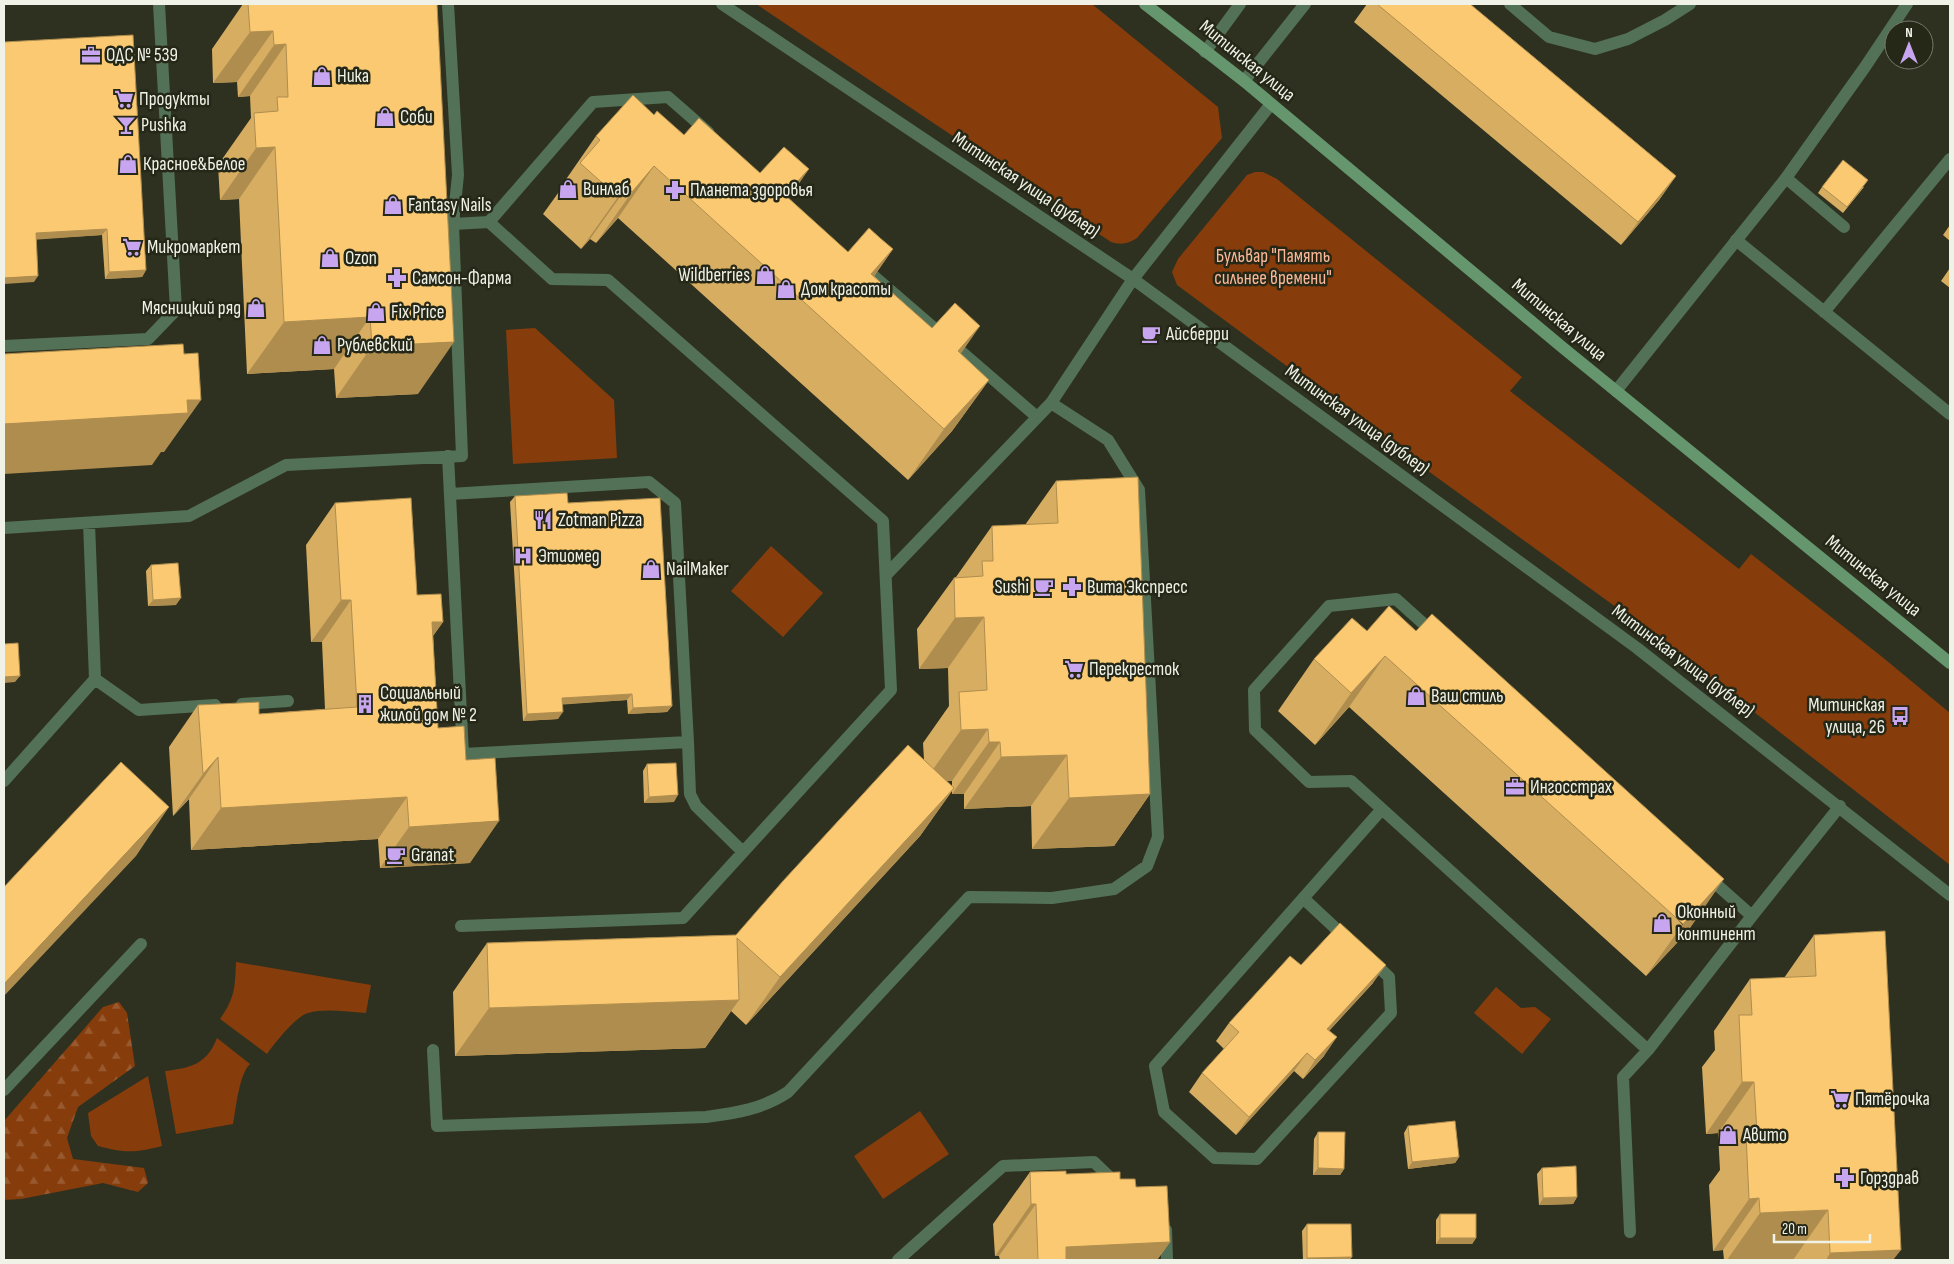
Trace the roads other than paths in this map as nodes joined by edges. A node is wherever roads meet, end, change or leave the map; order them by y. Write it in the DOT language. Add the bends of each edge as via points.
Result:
graph roads {
  1 [pos="159,4"];
  2 [pos="448,4"];
  3 [pos="722,4"];
  4 [pos="1145,4"];
  5 [pos="1240,4"];
  6 [pos="1305,4"];
  7 [pos="1510,4"];
  8 [pos="1690,4"];
  9 [pos="1907,4"];
  10 [pos="1205,52"];
  11 [pos="1244,81"];
  12 [pos="1271,104"];
  13 [pos="720,142"];
  14 [pos="1950,159"];
  15 [pos="1786,178"];
  16 [pos="489,222"];
  17 [pos="453,224"];
  18 [pos="1844,227"];
  19 [pos="1736,240"];
  20 [pos="854,259"];
  21 [pos="1133,279"];
  22 [pos="1824,312"];
  23 [pos="4,346"];
  24 [pos="1616,391"];
  25 [pos="1050,403"];
  26 [pos="1950,414"];
  27 [pos="1037,417"];
  28 [pos="448,456"];
  29 [pos="450,494"];
  30 [pos="89,523"];
  31 [pos="4,528"];
  32 [pos="886,575"];
  33 [pos="1447,645"];
  34 [pos="1950,664"];
  35 [pos="95,679"];
  36 [pos="288,701"];
  37 [pos="688,742"];
  38 [pos="4,781"];
  39 [pos="1840,806"];
  40 [pos="1382,809"];
  41 [pos="743,852"];
  42 [pos="1699,869"];
  43 [pos="1950,895"];
  44 [pos="1303,898"];
  45 [pos="1752,916"];
  46 [pos="461,926"];
  47 [pos="140,944"];
  48 [pos="433,1050"];
  49 [pos="1648,1050"];
  50 [pos="4,1090"];
  51 [pos="1123,1190"];
  52 [pos="1159,1224"];
  53 [pos="1630,1232"];
  54 [pos="898,1260"];
  55 [pos="1168,1260"];
  1 -- 23 [label="street" via="176,310 148,339"];
  2 -- 17 [label="street" via="458,175"];
  3 -- 21 [label="street, Митинская улица (дублер)"];
  4 -- 10 [label="main road, Митинская улица"];
  5 -- 10 [label="street"];
  6 -- 11 [label="street"];
  7 -- 8 [label="street" via="1549,37 1595,49 1628,39"];
  9 -- 15 [label="street"];
  10 -- 11 [label="main road, Митинская улица"];
  11 -- 12 [label="main road, Митинская улица"];
  12 -- 21 [label="street"];
  12 -- 24 [label="main road, Митинская улица"];
  13 -- 16 [label="street" via="668,97 593,102"];
  14 -- 22 [label="street"];
  15 -- 18 [label="street"];
  15 -- 19 [label="street"];
  16 -- 17 [label="street"];
  16 -- 32 [label="street" via="552,279 608,280 883,521"];
  17 -- 28 [label="street" via="462,456"];
  19 -- 22 [label="street"];
  19 -- 24 [label="street"];
  20 -- 27 [label="street"];
  21 -- 25 [label="street"];
  21 -- 39 [label="street, Митинская улица (дублер)" via="1637,648"];
  22 -- 26 [label="street"];
  24 -- 34 [label="main road, Митинская улица"];
  25 -- 27 [label="street"];
  25 -- 48 [label="street" via="1108,440 1139,490 1158,837 1147,866 1114,889 1052,898 969,897 788,1092 773,1102 734,1114 437,1126"];
  27 -- 32 [label="street"];
  28 -- 29 [label="street"];
  28 -- 30 [label="street" via="286,466 189,516"];
  29 -- 37 [label="street" via="649,482 675,503"];
  29 -- 37 [label="street" via="463,754"];
  30 -- 31 [label="street"];
  30 -- 35 [label="street"];
  32 -- 41 [label="street" via="891,690"];
  33 -- 40 [label="street" via="1396,599 1329,606 1254,690 1255,730 1309,782 1351,781"];
  35 -- 36 [label="street" via="139,710"];
  35 -- 38 [label="street"];
  37 -- 41 [label="street" via="690,794 696,806"];
  39 -- 43 [label="street, Митинская улица (дублер)"];
  39 -- 45 [label="street"];
  40 -- 44 [label="street"];
  40 -- 49 [label="street"];
  41 -- 46 [label="street" via="684,918"];
  42 -- 45 [label="street"];
  44 -- 44 [label="street" via="1155,1066 1164,1112 1215,1158 1257,1159 1391,1013 1389,977"];
  45 -- 49 [label="street"];
  47 -- 50 [label="street"];
  49 -- 53 [label="street" via="1623,1077"];
  51 -- 54 [label="street" via="1094,1162 1003,1166"];
  52 -- 55 [label="street" via="1166,1230"];
}
